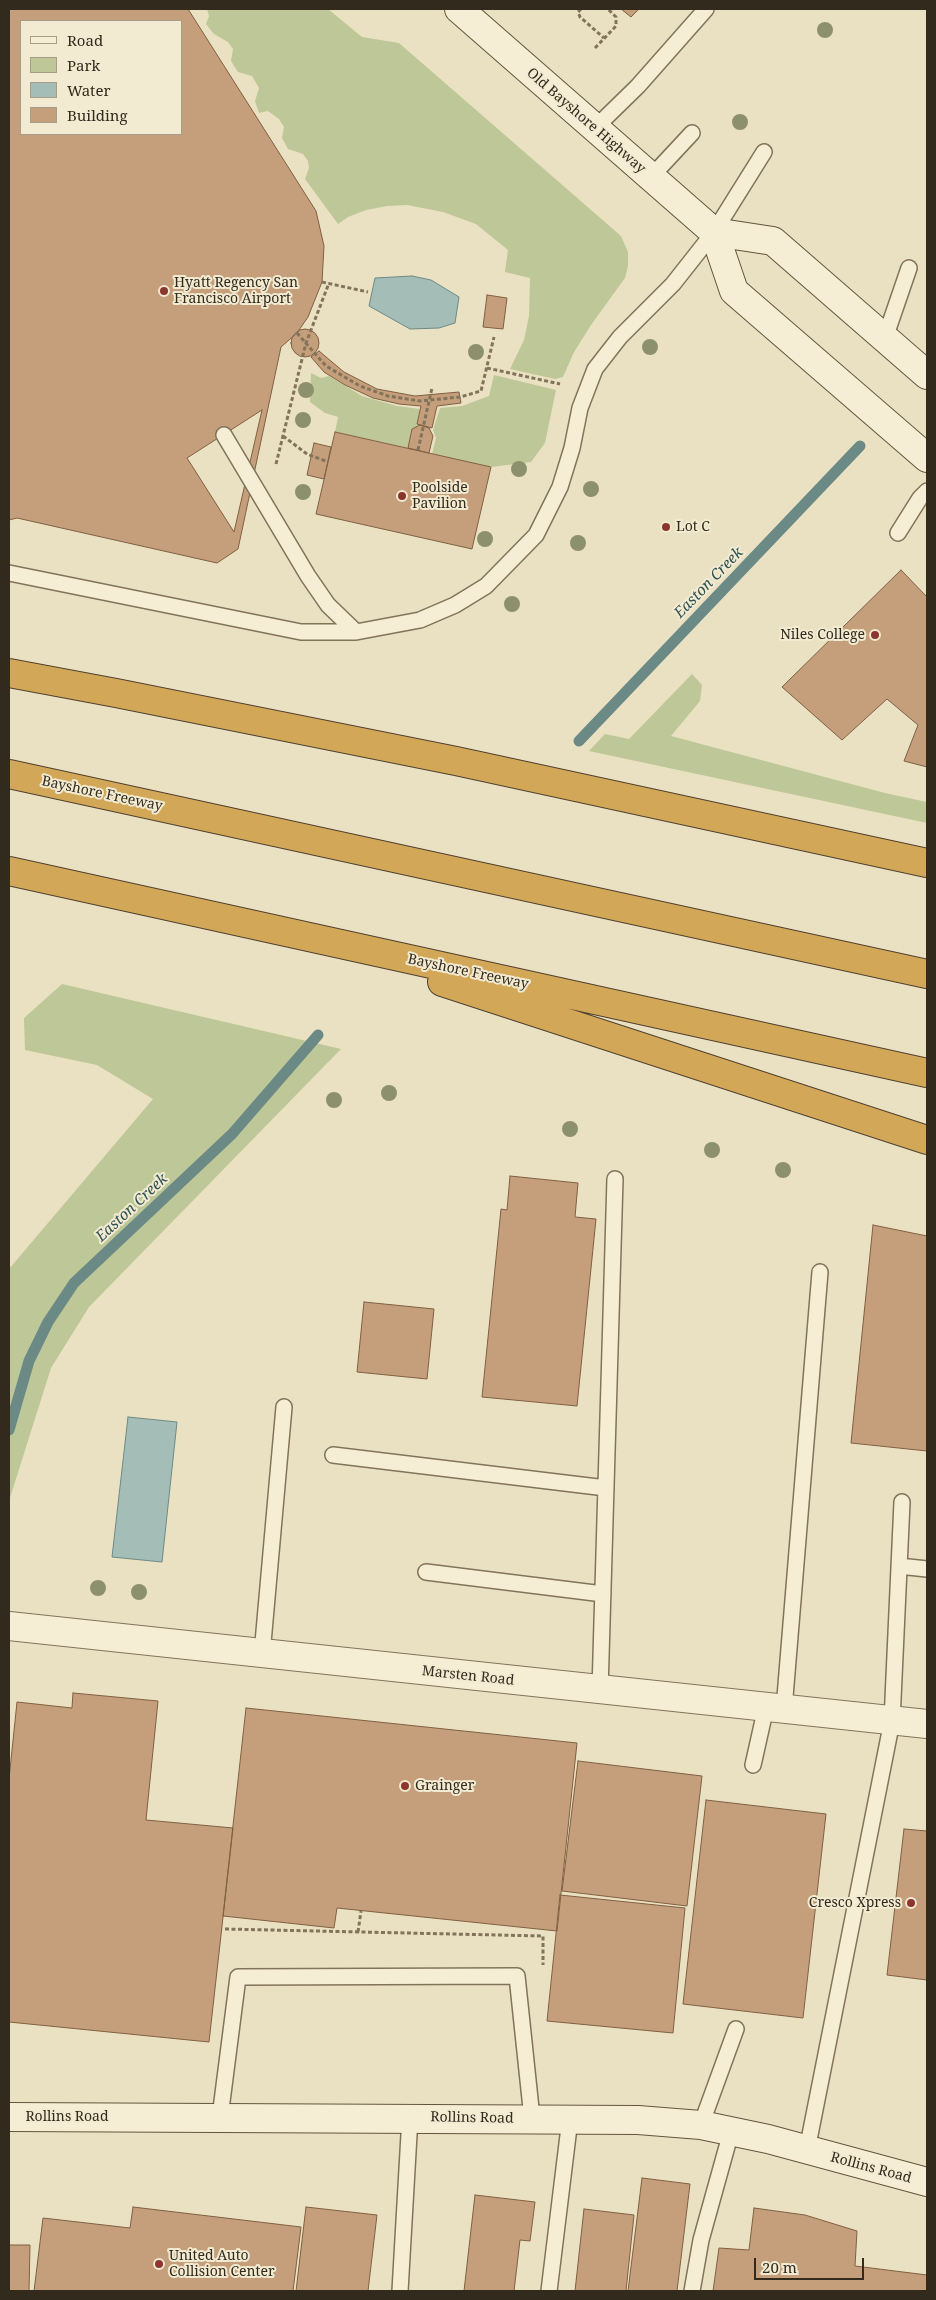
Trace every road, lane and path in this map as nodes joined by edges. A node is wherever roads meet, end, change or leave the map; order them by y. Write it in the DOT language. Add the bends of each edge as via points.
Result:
graph roads {
  1 [pos="458,9"];
  2 [pos="581,9"];
  3 [pos="608,9"];
  4 [pos="706,9"];
  5 [pos="613,10"];
  6 [pos="604,38"];
  7 [pos="595,48"];
  8 [pos="595,128"];
  9 [pos="692,133"];
  10 [pos="764,152"];
  11 [pos="650,177"];
  12 [pos="714,232"];
  13 [pos="908,268"];
  14 [pos="322,282"];
  15 [pos="329,283"];
  16 [pos="368,292"];
  17 [pos="297,333"];
  18 [pos="494,337"];
  19 [pos="885,338"];
  20 [pos="306,343"];
  21 [pos="487,368"];
  22 [pos="927,375"];
  23 [pos="566,385"];
  24 [pos="432,388"];
  25 [pos="429,400"];
  26 [pos="224,435"];
  27 [pos="283,436"];
  28 [pos="418,450"];
  29 [pos="927,458"];
  30 [pos="328,462"];
  31 [pos="276,464"];
  32 [pos="927,491"];
  33 [pos="898,533"];
  34 [pos="9,573"];
  35 [pos="356,632"];
  36 [pos="9,673"];
  37 [pos="9,774"];
  38 [pos="927,863"];
  39 [pos="9,871"];
  40 [pos="294,934"];
  41 [pos="927,974"];
  42 [pos="927,1073"];
  43 [pos="927,1140"];
  44 [pos="615,1179"];
  45 [pos="820,1272"];
  46 [pos="284,1407"];
  47 [pos="333,1455"];
  48 [pos="606,1488"];
  49 [pos="902,1502"];
  50 [pos="899,1566"];
  51 [pos="927,1568"];
  52 [pos="426,1572"];
  53 [pos="603,1594"];
  54 [pos="9,1626"];
  55 [pos="262,1654"];
  56 [pos="600,1690"];
  57 [pos="775,1708"];
  58 [pos="892,1721"];
  59 [pos="927,1724"];
  60 [pos="752,1765"];
  61 [pos="360,1911"];
  62 [pos="358,1932"];
  63 [pos="736,2028"];
  64 [pos="9,2117"];
  65 [pos="220,2117"];
  66 [pos="410,2117"];
  67 [pos="532,2118"];
  68 [pos="570,2119"];
  69 [pos="701,2126"];
  70 [pos="730,2132"];
  71 [pos="807,2150"];
  72 [pos="927,2182"];
  73 [pos="400,2291"];
  74 [pos="549,2291"];
  75 [pos="692,2291"];
  1 -- 8 [label="main road, Old Bayshore Highway"];
  2 -- 6 [label="path" via="578,12 580,17"];
  3 -- 5 [label="path"];
  4 -- 8 [label="lane" via="638,86"];
  5 -- 6 [label="path" via="616,26"];
  6 -- 7 [label="path"];
  8 -- 11 [label="main road, Old Bayshore Highway"];
  9 -- 11 [label="lane"];
  10 -- 12 [label="lane"];
  11 -- 12 [label="main road, Old Bayshore Highway"];
  12 -- 19 [label="main road" via="774,241"];
  12 -- 29 [label="main road" via="734,291"];
  12 -- 35 [label="lane" via="674,284 620,337 595,369 580,408 560,487 536,535 486,586 454,606 420,620"];
  13 -- 19 [label="lane"];
  14 -- 15 [label="path"];
  15 -- 16 [label="path"];
  15 -- 20 [label="path"];
  17 -- 20 [label="path"];
  18 -- 21 [label="path"];
  19 -- 22 [label="main road"];
  20 -- 25 [label="path" via="326,366 360,386 402,399"];
  20 -- 27 [label="path"];
  21 -- 23 [label="path"];
  21 -- 25 [label="path" via="482,391"];
  24 -- 25 [label="path"];
  25 -- 28 [label="path"];
  26 -- 35 [label="lane" via="313,583 328,605"];
  27 -- 30 [label="path" via="307,454"];
  27 -- 31 [label="path"];
  32 -- 33 [label="lane"];
  34 -- 35 [label="lane" via="301,632"];
  36 -- 38 [label="highway" via="446,759"];
  37 -- 41 [label="highway, Bayshore Freeway"];
  39 -- 40 [label="highway, Bayshore Freeway"];
  40 -- 42 [label="highway, Bayshore Freeway"];
  40 -- 43 [label="highway"];
  44 -- 48 [label="lane"];
  45 -- 57 [label="lane"];
  46 -- 55 [label="lane"];
  47 -- 48 [label="lane"];
  48 -- 53 [label="lane"];
  49 -- 50 [label="lane"];
  50 -- 51 [label="lane"];
  50 -- 58 [label="lane"];
  52 -- 53 [label="lane"];
  53 -- 56 [label="lane"];
  54 -- 55 [label="main road, Marsten Road"];
  55 -- 56 [label="main road, Marsten Road"];
  56 -- 57 [label="main road, Marsten Road"];
  57 -- 58 [label="main road, Marsten Road"];
  57 -- 60 [label="lane"];
  58 -- 59 [label="main road, Marsten Road"];
  58 -- 71 [label="lane"];
  61 -- 62 [label="path"];
  63 -- 69 [label="lane"];
  64 -- 65 [label="main road, Rollins Road"];
  65 -- 66 [label="main road, Rollins Road"];
  65 -- 67 [label="lane" via="238,1977 517,1976"];
  66 -- 67 [label="main road, Rollins Road"];
  66 -- 73 [label="lane"];
  67 -- 68 [label="main road, Rollins Road"];
  68 -- 69 [label="main road, Rollins Road" via="638,2120"];
  68 -- 74 [label="lane"];
  69 -- 70 [label="main road, Rollins Road"];
  70 -- 71 [label="main road, Rollins Road"];
  70 -- 75 [label="lane" via="701,2240"];
  71 -- 72 [label="main road, Rollins Road"];
}
